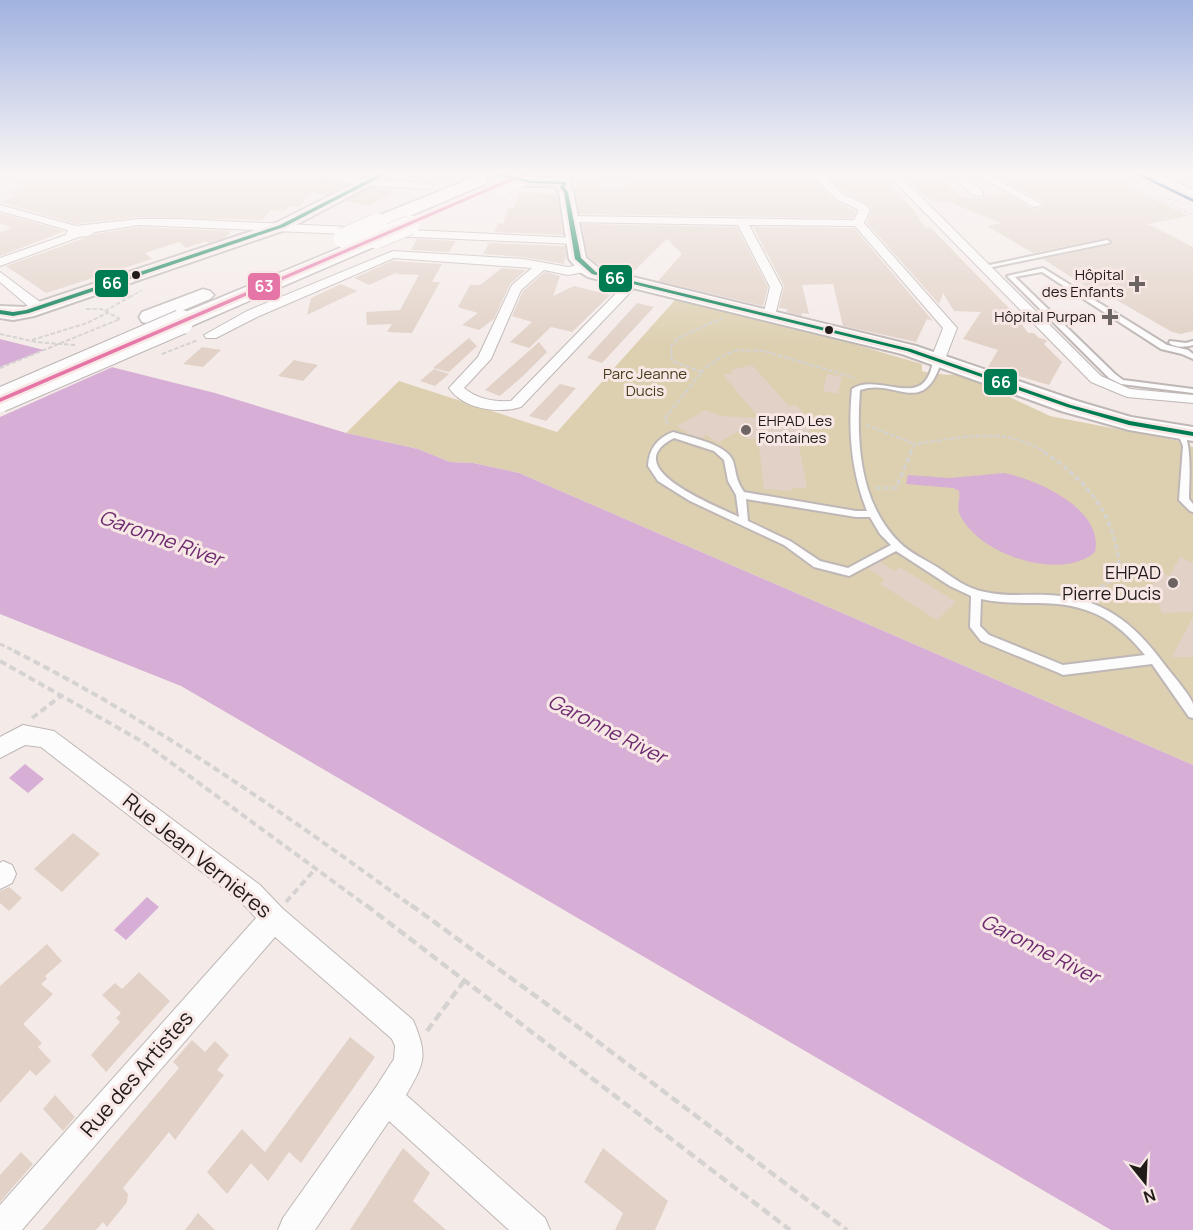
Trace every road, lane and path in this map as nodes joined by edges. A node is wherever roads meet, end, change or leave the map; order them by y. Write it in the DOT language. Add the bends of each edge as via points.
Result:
graph roads {
  1 [pos="71,230"];
  2 [pos="90,230"];
  3 [pos="269,230"];
  4 [pos="368,230"];
  5 [pos="380,230"];
  6 [pos="573,230"];
  7 [pos="746,230"];
  8 [pos="864,230"];
  9 [pos="947,230"];
  10 [pos="377,231"];
  11 [pos="76,232"];
  12 [pos="574,241"];
  13 [pos="1107,242"];
  14 [pos="0,262"];
  15 [pos="542,266"];
  16 [pos="983,267"];
  17 [pos="586,268"];
  18 [pos="1043,270"];
  19 [pos="0,276"];
  20 [pos="633,283"];
  21 [pos="39,308"];
  22 [pos="0,312"];
  23 [pos="724,316"];
  24 [pos="769,316"];
  25 [pos="211,335"];
  26 [pos="30,340"];
  27 [pos="1193,343"];
  28 [pos="1193,357"];
  29 [pos="938,359"];
  30 [pos="0,368"];
  31 [pos="702,372"];
  32 [pos="0,380"];
  33 [pos="863,385"];
  34 [pos="1193,391"];
  35 [pos="1193,399"];
  36 [pos="0,400"];
  37 [pos="852,420"];
  38 [pos="1187,433"];
  39 [pos="673,435"];
  40 [pos="915,444"];
  41 [pos="862,486"];
  42 [pos="741,495"];
  43 [pos="1193,509"];
  44 [pos="874,514"];
  45 [pos="744,523"];
  46 [pos="897,546"];
  47 [pos="976,594"];
  48 [pos="1064,599"];
  49 [pos="0,644"];
  50 [pos="1153,659"];
  51 [pos="0,661"];
  52 [pos="62,695"];
  53 [pos="1193,712"];
  54 [pos="23,735"];
  55 [pos="0,748"];
  56 [pos="316,868"];
  57 [pos="274,918"];
  58 [pos="464,981"];
  59 [pos="436,1021"];
  60 [pos="387,1098"];
  61 [pos="0,1230"];
  62 [pos="295,1230"];
  63 [pos="533,1230"];
  64 [pos="789,1230"];
  65 [pos="847,1230"];
  1 -- 11 [label="street"];
  2 -- 11 [label="street"];
  3 -- 21 [label="street"];
  4 -- 12 [label="street"];
  5 -- 10 [label="highway, bridge"];
  6 -- 12 [label="street"];
  7 -- 24 [label="street" via="776,287"];
  8 -- 29 [label="street" via="950,328"];
  9 -- 16 [label="street"];
  10 -- 32 [label="highway, bridge" via="343,238"];
  10 -- 36 [label="highway, bridge" via="189,335"];
  11 -- 14 [label="street"];
  12 -- 17 [label="street" via="578,259"];
  13 -- 16 [label="lane"];
  15 -- 17 [label="street" via="568,271"];
  15 -- 20 [label="street" via="516,288 484,359 456,388 461,395 501,407 516,404"];
  15 -- 25 [label="street" via="393,254"];
  16 -- 35 [label="street" via="1096,379 1127,393"];
  17 -- 20 [label="street"];
  18 -- 27 [label="lane" via="1049,269 1165,340"];
  18 -- 28 [label="lane" via="1164,347"];
  18 -- 34 [label="lane" via="1010,276 1112,376 1121,382"];
  19 -- 21 [label="street"];
  20 -- 24 [label="street"];
  21 -- 22 [label="street" via="13,314"];
  23 -- 31 [label="path" via="704,329 683,334 671,346 672,361"];
  24 -- 29 [label="street"];
  26 -- 30 [label="path, bridge" via="110,312 120,319"];
  29 -- 33 [label="lane" via="930,381 922,388"];
  29 -- 38 [label="street" via="1069,406 1129,423"];
  31 -- 33 [label="path" via="724,355 753,348 851,375"];
  31 -- 39 [label="path" via="665,418"];
  33 -- 37 [label="lane" via="856,389"];
  37 -- 40 [label="path"];
  37 -- 41 [label="lane"];
  38 -- 43 [label="lane" via="1184,500"];
  39 -- 42 [label="lane" via="717,449 728,459 732,481"];
  39 -- 45 [label="lane" via="653,453 652,466 661,479 693,500"];
  40 -- 41 [label="path" via="896,488"];
  40 -- 48 [label="path" via="969,433 1014,437 1068,466 1109,524 1120,558 1120,572 1106,585"];
  41 -- 44 [label="lane"];
  42 -- 44 [label="lane"];
  42 -- 45 [label="lane"];
  44 -- 46 [label="lane"];
  45 -- 46 [label="lane" via="787,543 817,564 849,572"];
  46 -- 47 [label="lane"];
  47 -- 48 [label="lane"];
  47 -- 50 [label="lane" via="975,627 985,638 1063,670"];
  48 -- 50 [label="lane" via="1108,614 1129,627"];
  49 -- 65 [label="path" via="31,658 208,763 441,924"];
  50 -- 53 [label="lane"];
  51 -- 52 [label="path"];
  52 -- 54 [label="path" via="27,722"];
  52 -- 56 [label="path" via="143,742"];
  54 -- 55 [label="street"];
  54 -- 57 [label="street, Rue Jean Vernières" via="46,738 251,894"];
  56 -- 57 [label="path"];
  56 -- 58 [label="path"];
  57 -- 60 [label="street, Rue Jean Vernières" via="404,1030 409,1046 408,1063"];
  57 -- 61 [label="street, Rue des Artistes"];
  58 -- 59 [label="path"];
  58 -- 64 [label="path"];
  60 -- 62 [label="street"];
  60 -- 63 [label="street"];
}
